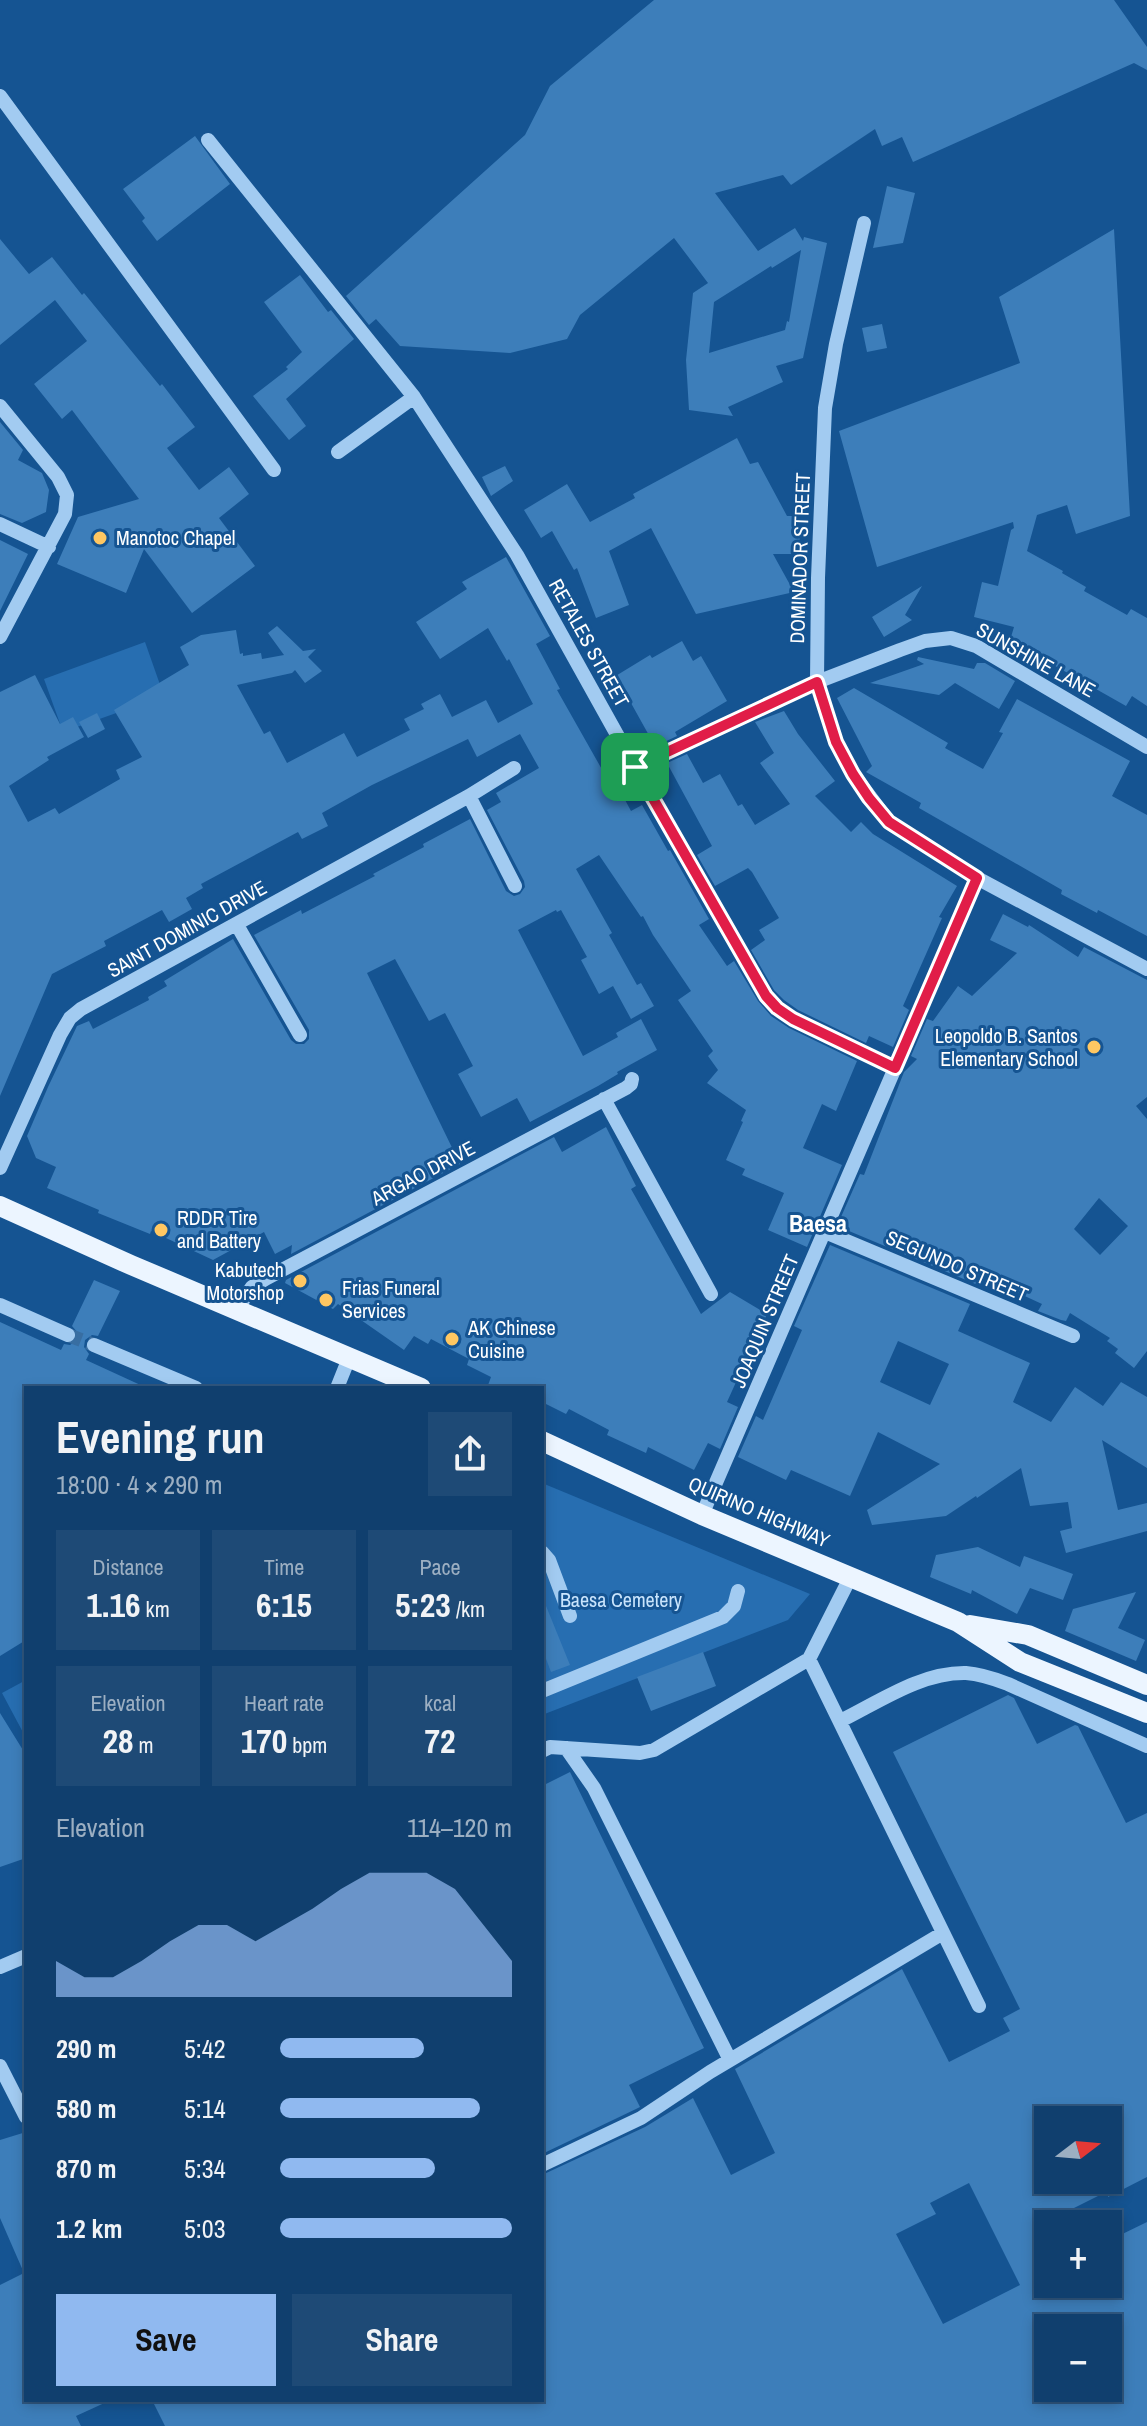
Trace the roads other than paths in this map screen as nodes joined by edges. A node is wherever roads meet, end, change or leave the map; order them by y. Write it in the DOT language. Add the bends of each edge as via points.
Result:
graph roads {
  1 [pos="0,96"];
  2 [pos="208,140"];
  3 [pos="864,223"];
  4 [pos="414,397"];
  5 [pos="0,406"];
  6 [pos="338,452"];
  7 [pos="274,470"];
  8 [pos="0,524"];
  9 [pos="49,547"];
  10 [pos="0,637"];
  11 [pos="817,682"];
  12 [pos="1147,747"];
  13 [pos="635,767"];
  14 [pos="514,768"];
  15 [pos="469,796"];
  16 [pos="977,878"];
  17 [pos="515,886"];
  18 [pos="237,925"];
  19 [pos="1147,969"];
  20 [pos="300,1035"];
  21 [pos="895,1068"];
  22 [pos="632,1079"];
  23 [pos="604,1099"];
  24 [pos="0,1168"];
  25 [pos="0,1206"];
  26 [pos="825,1232"];
  27 [pos="711,1294"];
  28 [pos="0,1305"];
  29 [pos="237,1309"];
  30 [pos="68,1335"];
  31 [pos="1073,1336"];
  32 [pos="94,1345"];
  33 [pos="349,1358"];
  34 [pos="191,1386"];
  35 [pos="338,1386"];
  36 [pos="416,1386"];
  37 [pos="544,1442"];
  38 [pos="702,1515"];
  39 [pos="544,1554"];
  40 [pos="850,1578"];
  41 [pos="738,1591"];
  42 [pos="570,1616"];
  43 [pos="958,1622"];
  44 [pos="809,1659"];
  45 [pos="1147,1685"];
  46 [pos="544,1690"];
  47 [pos="1147,1713"];
  48 [pos="840,1721"];
  49 [pos="1147,1746"];
  50 [pos="566,1748"];
  51 [pos="544,1750"];
  52 [pos="943,1933"];
  53 [pos="24,1957"];
  54 [pos="0,1967"];
  55 [pos="979,2006"];
  56 [pos="730,2060"];
  57 [pos="0,2066"];
  58 [pos="24,2113"];
  59 [pos="544,2164"];
  1 -- 7 [label="street"];
  2 -- 4 [label="street, RETALES STREET"];
  3 -- 11 [label="street, DOMINADOR STREET" via="825,408"];
  4 -- 6 [label="street"];
  4 -- 13 [label="street, RETALES STREET" via="517,555"];
  5 -- 9 [label="street" via="67,495 65,514"];
  8 -- 9 [label="street"];
  9 -- 10 [label="street"];
  11 -- 12 [label="street, SUNSHINE LANE" via="925,641 951,638 976,646"];
  11 -- 13 [label="street, SUNSHINE LANE"];
  11 -- 16 [label="street, DOMINADOR STREET" via="836,742 869,798 889,822"];
  13 -- 21 [label="street, RETALES STREET" via="766,996 793,1019"];
  14 -- 15 [label="street, SAINT DOMINIC DRIVE"];
  15 -- 17 [label="street"];
  15 -- 18 [label="street, SAINT DOMINIC DRIVE"];
  16 -- 19 [label="street, DOMINADOR STREET"];
  16 -- 21 [label="street, JOAQUIN STREET"];
  18 -- 20 [label="street"];
  18 -- 24 [label="street, SAINT DOMINIC DRIVE" via="70,1018"];
  21 -- 26 [label="street, JOAQUIN STREET"];
  22 -- 23 [label="street, ARGAO DRIVE"];
  23 -- 27 [label="street"];
  23 -- 29 [label="street, ARGAO DRIVE" via="469,1178 267,1278 252,1287"];
  25 -- 29 [label="main road"];
  26 -- 31 [label="street, SEGUNDO STREET"];
  26 -- 38 [label="street, JOAQUIN STREET"];
  28 -- 30 [label="street"];
  29 -- 33 [label="main road"];
  32 -- 34 [label="street"];
  33 -- 35 [label="street"];
  33 -- 36 [label="main road"];
  37 -- 38 [label="main road, QUIRINO HIGHWAY"];
  38 -- 40 [label="main road, QUIRINO HIGHWAY"];
  39 -- 42 [label="street"];
  40 -- 43 [label="main road, QUIRINO HIGHWAY"];
  40 -- 44 [label="street"];
  41 -- 46 [label="street" via="734,1606 723,1617"];
  43 -- 45 [label="main road, QUIRINO HIGHWAY" via="1028,1635"];
  43 -- 47 [label="main road, QUIRINO HIGHWAY" via="1020,1662"];
  44 -- 48 [label="street"];
  44 -- 50 [label="street" via="654,1750"];
  48 -- 49 [label="street" via="918,1682 967,1673 1008,1684"];
  48 -- 52 [label="street"];
  50 -- 51 [label="street"];
  50 -- 56 [label="street" via="594,1788"];
  52 -- 55 [label="street"];
  52 -- 56 [label="street"];
  53 -- 54 [label="street"];
  56 -- 59 [label="street" via="641,2118"];
  57 -- 58 [label="street"];
}
